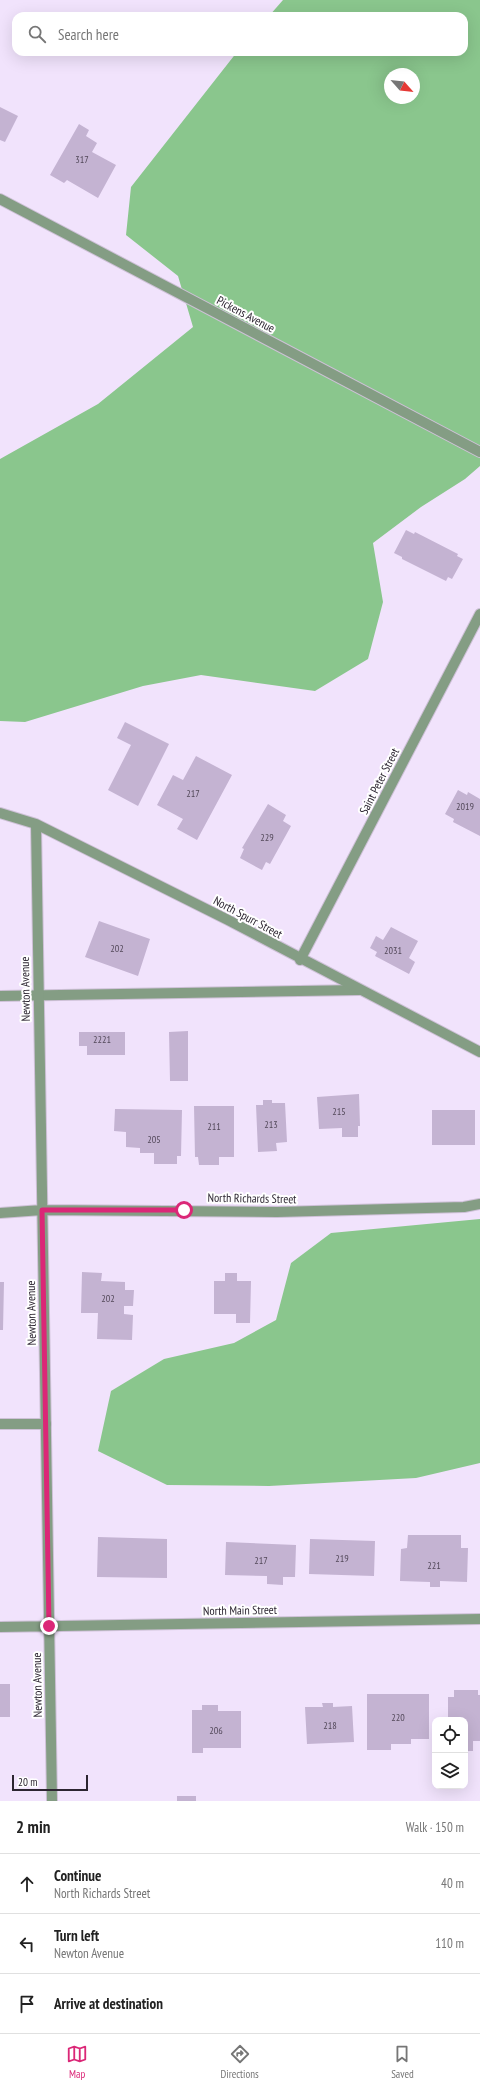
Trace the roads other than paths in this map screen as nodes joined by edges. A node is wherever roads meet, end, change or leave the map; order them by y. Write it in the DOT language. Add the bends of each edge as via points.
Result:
graph roads {
  1 [pos="0,199"];
  2 [pos="480,452"];
  3 [pos="480,614"];
  4 [pos="0,813"];
  5 [pos="36,824"];
  6 [pos="300,960"];
  7 [pos="359,990"];
  8 [pos="38,995"];
  9 [pos="0,996"];
  10 [pos="480,1052"];
  11 [pos="480,1204"];
  12 [pos="42,1210"];
  13 [pos="0,1213"];
  14 [pos="0,1424"];
  15 [pos="46,1424"];
  16 [pos="480,1619"];
  17 [pos="49,1626"];
  18 [pos="0,1627"];
  19 [pos="52,1801"];
  1 -- 2 [label="street, Pickens Avenue"];
  3 -- 6 [label="street, Saint Peter Street"];
  4 -- 5 [label="street, North Spurr Street"];
  5 -- 6 [label="street, North Spurr Street" via="228,920"];
  5 -- 8 [label="street, Newton Avenue"];
  6 -- 7 [label="street, North Spurr Street"];
  7 -- 8 [label="street"];
  7 -- 10 [label="street, North Spurr Street"];
  8 -- 9 [label="street"];
  8 -- 12 [label="street, Newton Avenue"];
  11 -- 12 [label="street, North Richards Street" via="464,1208 285,1212"];
  12 -- 13 [label="street, North Richards Street"];
  12 -- 15 [label="street, Newton Avenue"];
  14 -- 15 [label="street"];
  15 -- 17 [label="street, Newton Avenue"];
  16 -- 17 [label="street, North Main Street"];
  17 -- 18 [label="street, North Main Street"];
  17 -- 19 [label="street, Newton Avenue"];
}
